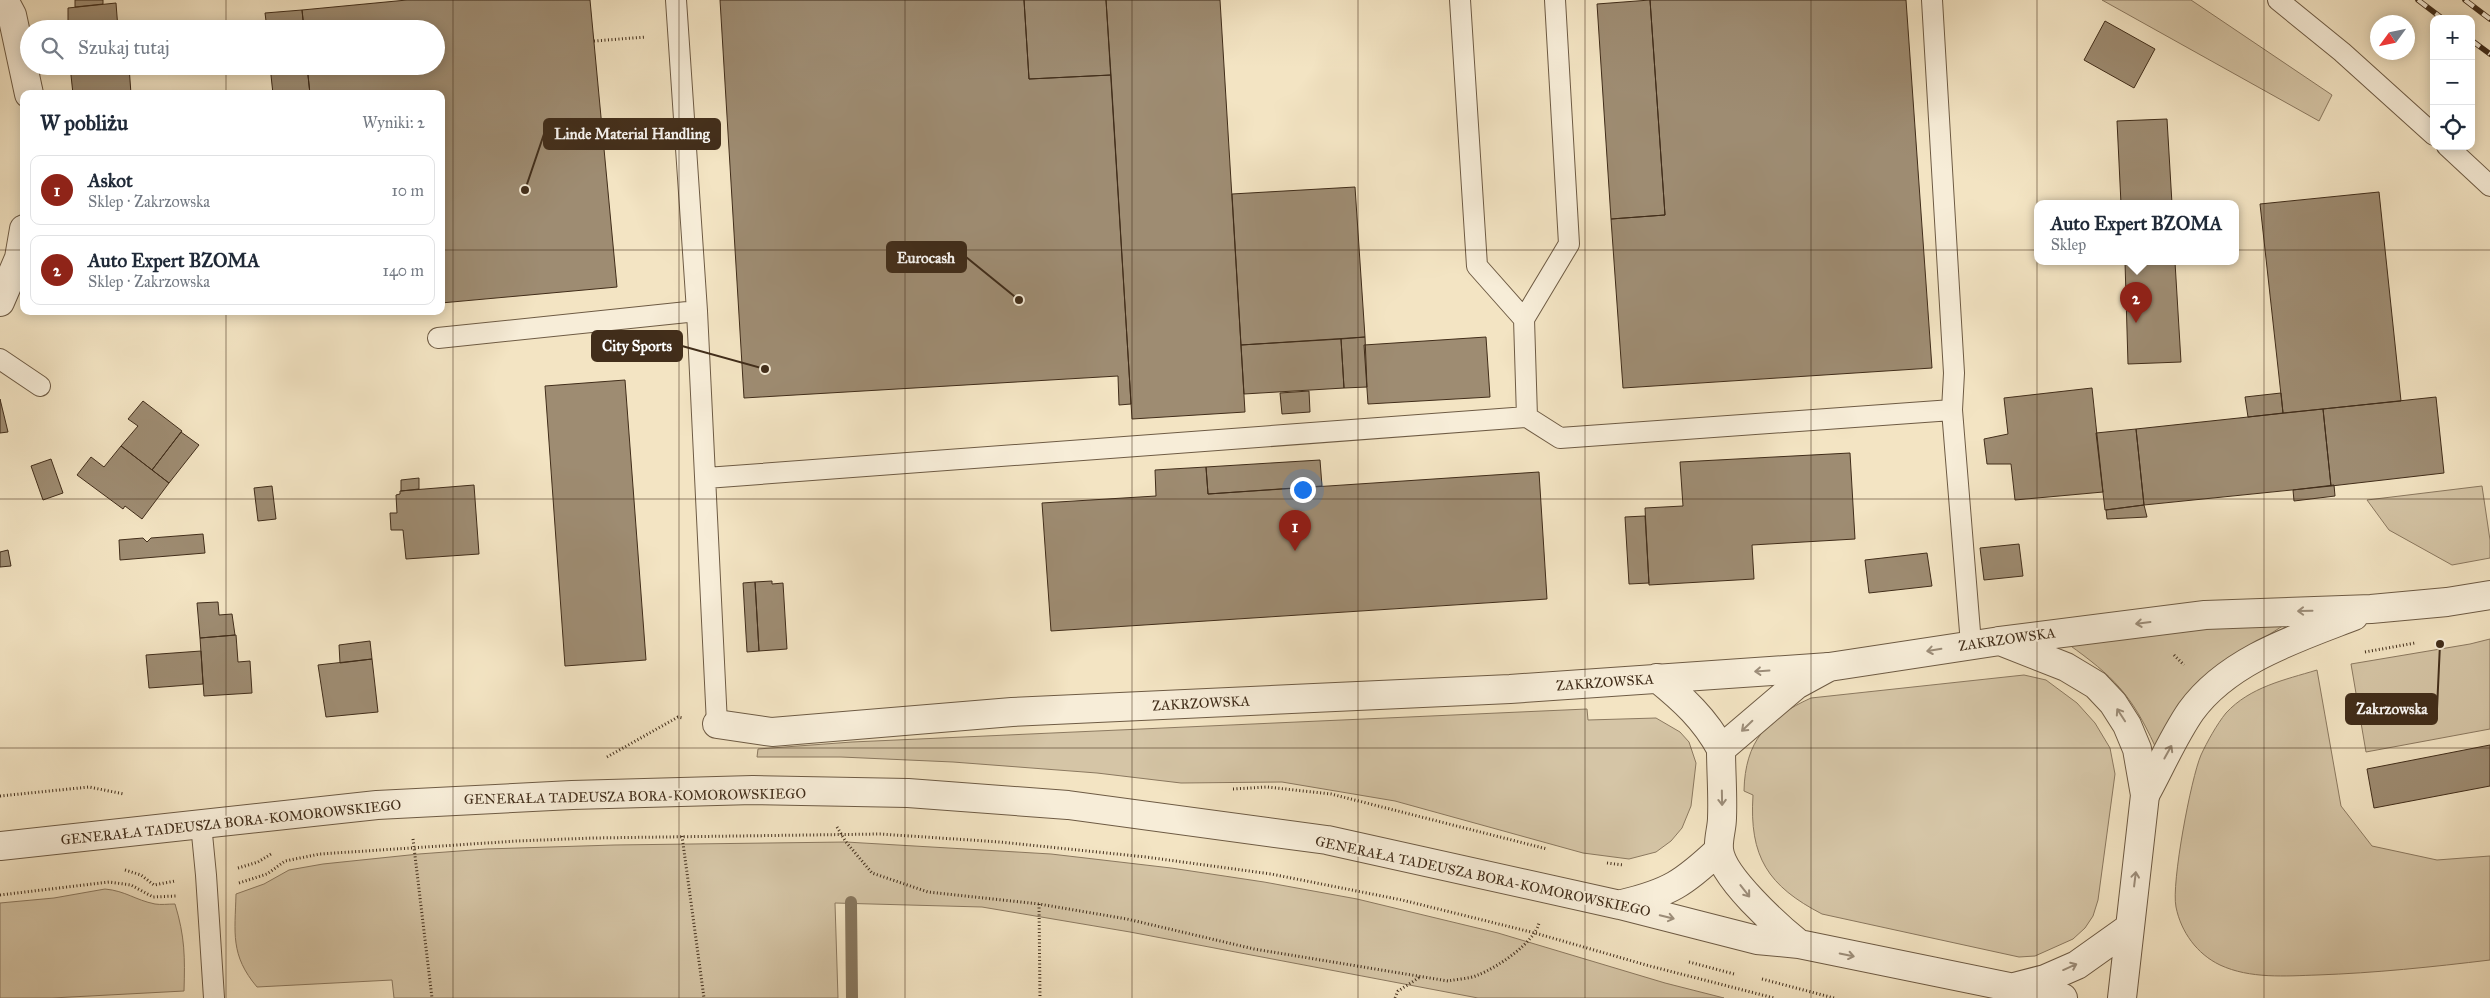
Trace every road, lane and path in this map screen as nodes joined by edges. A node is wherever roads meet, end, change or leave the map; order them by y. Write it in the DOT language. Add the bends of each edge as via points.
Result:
graph roads {
  1 [pos="4,0"];
  2 [pos="676,0"];
  3 [pos="1460,0"];
  4 [pos="1555,0"];
  5 [pos="1932,0"];
  6 [pos="2278,0"];
  7 [pos="679,34"];
  8 [pos="594,42"];
  9 [pos="20,52"];
  10 [pos="25,75"];
  11 [pos="28,90"];
  12 [pos="2430,130"];
  13 [pos="2451,150"];
  14 [pos="2490,186"];
  15 [pos="20,252"];
  16 [pos="0,302"];
  17 [pos="697,311"];
  18 [pos="1524,319"];
  19 [pos="438,338"];
  20 [pos="0,360"];
  21 [pos="40,386"];
  22 [pos="1952,410"];
  23 [pos="1527,417"];
  24 [pos="706,478"];
  25 [pos="2490,595"];
  26 [pos="2371,609"];
  27 [pos="2000,641"];
  28 [pos="2416,643"];
  29 [pos="1971,644"];
  30 [pos="2360,653"];
  31 [pos="1829,667"];
  32 [pos="1657,678"];
  33 [pos="678,717"];
  34 [pos="717,724"];
  35 [pos="1721,749"];
  36 [pos="604,759"];
  37 [pos="2144,795"];
  38 [pos="844,822"];
  39 [pos="201,824"];
  40 [pos="412,834"];
  41 [pos="842,835"];
  42 [pos="682,836"];
  43 [pos="0,846"];
  44 [pos="415,848"];
  45 [pos="1719,850"];
  46 [pos="273,853"];
  47 [pos="1604,862"];
  48 [pos="1628,864"];
  49 [pos="247,866"];
  50 [pos="239,883"];
  51 [pos="0,896"];
  52 [pos="170,897"];
  53 [pos="1039,904"];
  54 [pos="1620,904"];
  55 [pos="1535,919"];
  56 [pos="1548,922"];
  57 [pos="1538,927"];
  58 [pos="2129,928"];
  59 [pos="1536,933"];
  60 [pos="1799,944"];
  61 [pos="1420,977"];
  62 [pos="2008,988"];
  63 [pos="214,998"];
  64 [pos="432,998"];
  65 [pos="704,998"];
  66 [pos="1040,998"];
  67 [pos="1395,998"];
  68 [pos="1774,998"];
  69 [pos="2063,998"];
  70 [pos="2122,998"];
  1 -- 9 [label="street" via="12,15"];
  2 -- 7 [label="lane"];
  3 -- 18 [label="lane" via="1477,266"];
  4 -- 18 [label="lane" via="1569,244"];
  5 -- 22 [label="lane" via="1954,373"];
  6 -- 12 [label="lane"];
  7 -- 8 [label="path"];
  7 -- 17 [label="lane"];
  10 -- 11 [label="street"];
  13 -- 14 [label="lane"];
  15 -- 16 [label="street"];
  17 -- 19 [label="lane"];
  17 -- 24 [label="lane"];
  18 -- 23 [label="lane"];
  20 -- 21 [label="lane"];
  22 -- 23 [label="lane" via="1560,438"];
  22 -- 29 [label="lane"];
  23 -- 24 [label="lane"];
  24 -- 34 [label="lane"];
  25 -- 26 [label="street, ZAKRZOWSKA"];
  26 -- 27 [label="street, ZAKRZOWSKA, one-way" via="2205,615"];
  37 -- 26 [label="street, one-way" via="2191,712 2208,692 2239,668 2272,650"];
  27 -- 29 [label="street, ZAKRZOWSKA"];
  37 -- 27 [label="street, one-way" via="2137,749 2113,703 2096,685 2066,667"];
  28 -- 30 [label="path"];
  29 -- 31 [label="street, ZAKRZOWSKA, one-way"];
  31 -- 32 [label="street, ZAKRZOWSKA, one-way"];
  31 -- 35 [label="street, one-way" via="1796,685"];
  32 -- 34 [label="street, ZAKRZOWSKA" via="1510,689 1012,712 772,732"];
  32 -- 35 [label="street" via="1693,708"];
  33 -- 36 [label="path"];
  35 -- 45 [label="street, one-way"];
  58 -- 37 [label="street, one-way"];
  38 -- 41 [label="path" via="834,822"];
  39 -- 43 [label="street, GENERAŁA TADEUSZA BORA-KOMOROWSKIEGO"];
  39 -- 54 [label="street, GENERAŁA TADEUSZA BORA-KOMOROWSKIEGO" via="377,805 572,795 752,790 908,793 1068,804 1327,840"];
  39 -- 63 [label="lane"];
  40 -- 44 [label="path"];
  41 -- 42 [label="path"];
  41 -- 53 [label="path" via="872,873 928,892"];
  41 -- 59 [label="path" via="880,834 1000,842 1261,873 1402,900"];
  42 -- 44 [label="path"];
  42 -- 65 [label="path"];
  44 -- 50 [label="path" via="285,861 267,874"];
  44 -- 64 [label="path"];
  45 -- 54 [label="street" via="1675,887 1648,898"];
  45 -- 60 [label="street, one-way" via="1730,872 1767,918"];
  46 -- 49 [label="path"];
  47 -- 48 [label="path"];
  51 -- 52 [label="path" via="109,882 131,884 153,898"];
  53 -- 61 [label="path" via="1127,919 1254,948"];
  53 -- 66 [label="path"];
  54 -- 60 [label="street, GENERAŁA TADEUSZA BORA-KOMOROWSKIEGO, one-way" via="1758,940"];
  55 -- 56 [label="path"];
  57 -- 59 [label="path"];
  62 -- 58 [label="street, one-way" via="2045,979 2077,964"];
  58 -- 70 [label="street"];
  59 -- 61 [label="path" via="1530,942 1478,976 1448,981"];
  59 -- 68 [label="path"];
  60 -- 62 [label="street, GENERAŁA TADEUSZA BORA-KOMOROWSKIEGO, one-way"];
  61 -- 67 [label="path" via="1398,991"];
  62 -- 69 [label="street, GENERAŁA TADEUSZA BORA-KOMOROWSKIEGO"];
}
